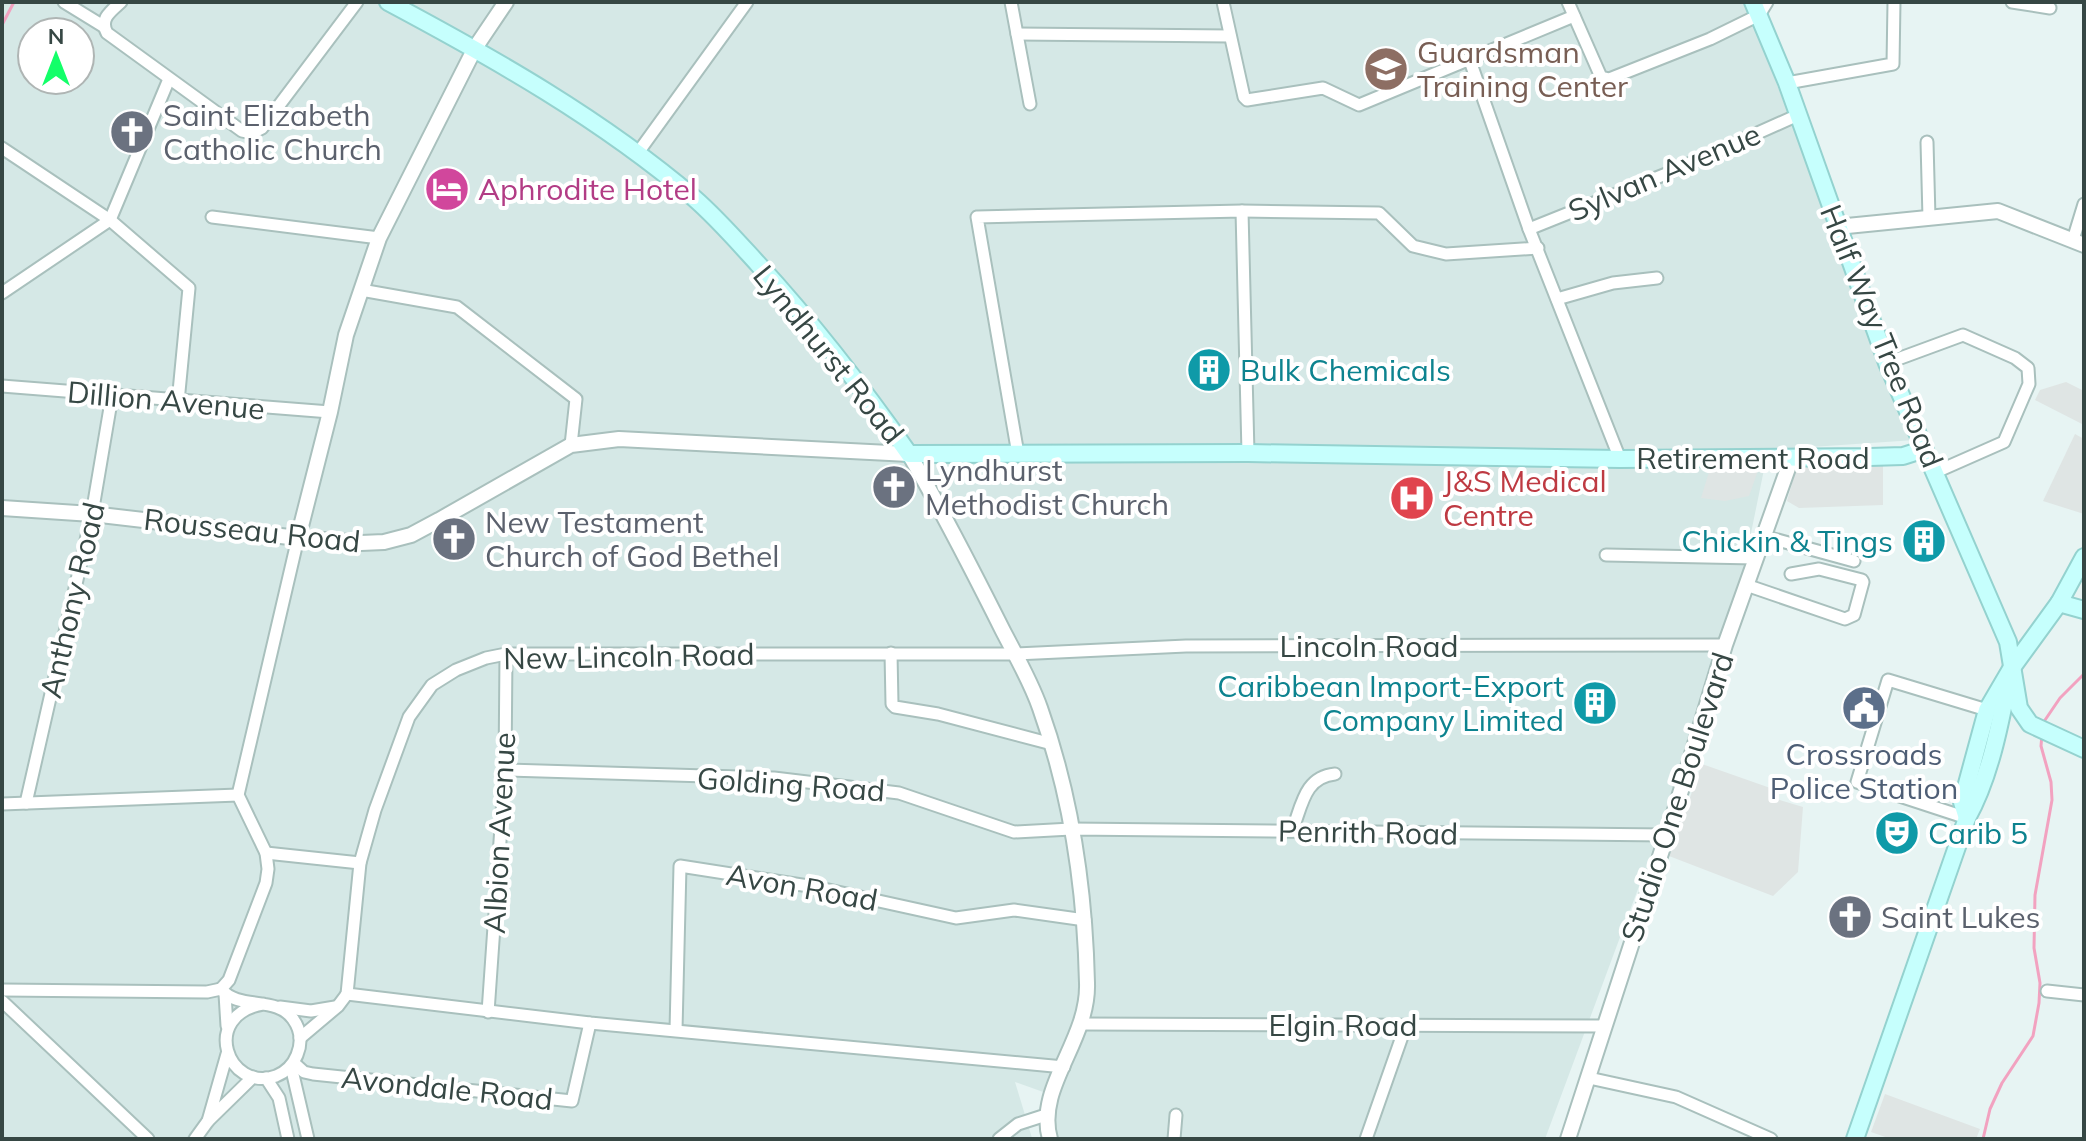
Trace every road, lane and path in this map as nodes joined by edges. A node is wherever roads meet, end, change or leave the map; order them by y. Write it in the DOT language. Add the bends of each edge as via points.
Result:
graph roads {
  1 [pos="64,2"];
  2 [pos="121,2"];
  3 [pos="357,2"];
  4 [pos="388,2"];
  5 [pos="506,2"];
  6 [pos="747,2"];
  7 [pos="1011,2"];
  8 [pos="1223,2"];
  9 [pos="1568,2"];
  10 [pos="1894,2"];
  11 [pos="2012,2"];
  12 [pos="1760,6"];
  13 [pos="2050,8"];
  14 [pos="1574,16"];
  15 [pos="103,26"];
  16 [pos="1017,34"];
  17 [pos="1230,36"];
  18 [pos="475,48"];
  19 [pos="1469,58"];
  20 [pos="169,79"];
  21 [pos="1787,83"];
  22 [pos="1030,104"];
  23 [pos="1798,115"];
  24 [pos="1927,142"];
  25 [pos="2,148"];
  26 [pos="637,154"];
  27 [pos="2084,204"];
  28 [pos="1242,211"];
  29 [pos="212,217"];
  30 [pos="1929,218"];
  31 [pos="110,220"];
  32 [pos="1837,227"];
  33 [pos="1529,229"];
  34 [pos="379,238"];
  35 [pos="2078,242"];
  36 [pos="1538,248"];
  37 [pos="1657,278"];
  38 [pos="361,290"];
  39 [pos="2,293"];
  40 [pos="1557,299"];
  41 [pos="1887,363"];
  42 [pos="2,386"];
  43 [pos="112,396"];
  44 [pos="178,402"];
  45 [pos="330,412"];
  46 [pos="571,445"];
  47 [pos="1925,449"];
  48 [pos="1248,453"];
  49 [pos="909,454"];
  50 [pos="1018,454"];
  51 [pos="1792,457"];
  52 [pos="1620,459"];
  53 [pos="1936,472"];
  54 [pos="2,508"];
  55 [pos="92,514"];
  56 [pos="1763,536"];
  57 [pos="298,538"];
  58 [pos="1606,555"];
  59 [pos="2084,557"];
  60 [pos="1755,558"];
  61 [pos="1854,561"];
  62 [pos="1791,574"];
  63 [pos="1746,585"];
  64 [pos="2061,599"];
  65 [pos="2084,600"];
  66 [pos="2084,610"];
  67 [pos="1725,645"];
  68 [pos="891,653"];
  69 [pos="506,654"];
  70 [pos="1014,654"];
  71 [pos="2011,669"];
  72 [pos="1987,710"];
  73 [pos="2038,727"];
  74 [pos="1996,735"];
  75 [pos="1052,744"];
  76 [pos="2084,749"];
  77 [pos="505,770"];
  78 [pos="1335,774"];
  79 [pos="238,795"];
  80 [pos="26,803"];
  81 [pos="2,804"];
  82 [pos="1967,818"];
  83 [pos="1071,829"];
  84 [pos="1292,831"];
  85 [pos="1666,835"];
  86 [pos="266,853"];
  87 [pos="360,863"];
  88 [pos="1085,920"];
  89 [pos="2,990"];
  90 [pos="2047,991"];
  91 [pos="223,992"];
  92 [pos="347,994"];
  93 [pos="2084,995"];
  94 [pos="2,1001"];
  95 [pos="263,1004"];
  96 [pos="276,1006"];
  97 [pos="338,1006"];
  98 [pos="488,1012"];
  99 [pos="590,1023"];
  100 [pos="1082,1024"];
  101 [pos="1406,1025"];
  102 [pos="1603,1026"];
  103 [pos="676,1030"];
  104 [pos="300,1038"];
  105 [pos="225,1039"];
  106 [pos="227,1054"];
  107 [pos="292,1064"];
  108 [pos="1064,1067"];
  109 [pos="253,1077"];
  110 [pos="266,1078"];
  111 [pos="1589,1078"];
  112 [pos="1046,1115"];
  113 [pos="1176,1115"];
  114 [pos="208,1121"];
  115 [pos="148,1139"];
  116 [pos="195,1139"];
  117 [pos="288,1139"];
  118 [pos="308,1139"];
  119 [pos="999,1139"];
  120 [pos="1050,1139"];
  121 [pos="1174,1139"];
  122 [pos="1366,1139"];
  123 [pos="1568,1139"];
  124 [pos="1771,1139"];
  125 [pos="1855,1139"];
  1 -- 15 [label="street"];
  2 -- 15 [label="street"];
  3 -- 20 [label="street" via="257,131 242,131"];
  4 -- 18 [label="main road, Lyndhurst Road"];
  5 -- 18 [label="street"];
  6 -- 26 [label="street"];
  7 -- 16 [label="street"];
  8 -- 17 [label="street"];
  9 -- 14 [label="street"];
  10 -- 21 [label="street" via="1893,64"];
  11 -- 13 [label="street"];
  12 -- 14 [label="street" via="1710,39 1609,79 1601,77"];
  12 -- 21 [label="main road, Half Way Tree Road"];
  14 -- 19 [label="street"];
  15 -- 20 [label="street"];
  16 -- 17 [label="street"];
  16 -- 22 [label="street"];
  17 -- 19 [label="street" via="1247,100 1323,88 1359,105"];
  18 -- 26 [label="main road, Lyndhurst Road" via="547,90"];
  18 -- 34 [label="street"];
  19 -- 33 [label="street"];
  20 -- 31 [label="street"];
  21 -- 23 [label="main road, Half Way Tree Road"];
  23 -- 32 [label="main road, Half Way Tree Road"];
  23 -- 33 [label="street, Sylvan Avenue"];
  24 -- 30 [label="street"];
  25 -- 31 [label="street"];
  26 -- 49 [label="main road, Lyndhurst Road" via="695,199 781,289 851,372"];
  27 -- 35 [label="street"];
  28 -- 36 [label="street" via="1379,213 1413,246 1446,254"];
  28 -- 48 [label="street"];
  28 -- 50 [label="street" via="977,217"];
  29 -- 34 [label="street"];
  30 -- 32 [label="street"];
  30 -- 35 [label="street" via="2002,211"];
  31 -- 39 [label="street"];
  31 -- 44 [label="street" via="189,288"];
  32 -- 41 [label="main road, Half Way Tree Road"];
  33 -- 36 [label="street"];
  34 -- 38 [label="street"];
  36 -- 40 [label="street"];
  37 -- 40 [label="street" via="1613,283"];
  38 -- 45 [label="street"];
  38 -- 46 [label="street" via="457,307 576,399"];
  40 -- 52 [label="street"];
  41 -- 47 [label="main road, Half Way Tree Road"];
  41 -- 53 [label="street" via="1963,335 2028,368 2029,384 2004,442"];
  42 -- 43 [label="street, Dillion Avenue"];
  43 -- 44 [label="street, Dillion Avenue"];
  43 -- 55 [label="street, Anthony Road"];
  44 -- 45 [label="street, Dillion Avenue"];
  45 -- 57 [label="street"];
  46 -- 49 [label="street, Rousseau Road" via="619,439"];
  46 -- 57 [label="street, Rousseau Road" via="411,535 361,543"];
  47 -- 51 [label="main road, Retirement Road" via="1903,456"];
  47 -- 53 [label="main road, Half Way Tree Road"];
  48 -- 50 [label="main road, Retirement Road"];
  48 -- 52 [label="main road, Retirement Road"];
  49 -- 50 [label="main road, Retirement Road"];
  49 -- 70 [label="street, Lyndhurst Road"];
  51 -- 52 [label="main road, Retirement Road"];
  51 -- 56 [label="street, Studio One Boulevard"];
  53 -- 71 [label="main road, Half Way Tree Road" via="2004,630"];
  54 -- 55 [label="street, Rousseau Road"];
  55 -- 57 [label="street, Rousseau Road"];
  55 -- 80 [label="street, Anthony Road"];
  56 -- 60 [label="street, Studio One Boulevard"];
  56 -- 61 [label="street"];
  57 -- 79 [label="street"];
  58 -- 60 [label="street"];
  59 -- 64 [label="main road"];
  60 -- 63 [label="street, Studio One Boulevard"];
  62 -- 63 [label="street" via="1819,569 1862,580 1854,615 1845,619"];
  63 -- 67 [label="street, Studio One Boulevard"];
  64 -- 65 [label="main road"];
  64 -- 66 [label="main road"];
  64 -- 71 [label="main road"];
  67 -- 70 [label="street, Lincoln Road" via="1186,646"];
  67 -- 85 [label="street, Studio One Boulevard"];
  68 -- 69 [label="street, New Lincoln Road"];
  68 -- 70 [label="street, New Lincoln Road"];
  68 -- 75 [label="street" via="895,707"];
  69 -- 77 [label="street, Albion Avenue"];
  69 -- 87 [label="street, New Lincoln Road" via="456,670 432,685 409,717"];
  70 -- 75 [label="street, Lyndhurst Road"];
  71 -- 72 [label="main road"];
  71 -- 73 [label="main road, Half Way Tree Road" via="2017,701"];
  71 -- 74 [label="main road"];
  72 -- 82 [label="main road" via="1962,802"];
  72 -- 82 [label="street" via="1888,680 1857,782"];
  73 -- 74 [label="main road" via="2016,726"];
  73 -- 76 [label="main road"];
  74 -- 82 [label="main road"];
  75 -- 83 [label="street, Lyndhurst Road"];
  77 -- 83 [label="street, Golding Road" via="774,778 899,793 1014,832"];
  77 -- 98 [label="street, Albion Avenue"];
  78 -- 84 [label="street" via="1321,775 1311,784"];
  79 -- 80 [label="street"];
  79 -- 86 [label="street"];
  80 -- 81 [label="street"];
  82 -- 125 [label="main road"];
  83 -- 84 [label="street, Penrith Road"];
  83 -- 88 [label="street, Lyndhurst Road"];
  84 -- 85 [label="street, Penrith Road"];
  85 -- 102 [label="street, Studio One Boulevard"];
  86 -- 87 [label="street"];
  86 -- 91 [label="street" via="266,883"];
  87 -- 92 [label="street, New Lincoln Road"];
  88 -- 100 [label="street, Lyndhurst Road" via="1088,988"];
  88 -- 103 [label="street, Avon Road" via="1014,910 956,918 815,887 680,866"];
  89 -- 91 [label="street"];
  90 -- 93 [label="street"];
  91 -- 95 [label="street"];
  91 -- 105 [label="street"];
  92 -- 97 [label="street"];
  92 -- 98 [label="street"];
  94 -- 115 [label="street"];
  95 -- 96 [label="street"];
  95 -- 105 [label="street" via="237,1014"];
  96 -- 97 [label="street" via="311,1011"];
  96 -- 104 [label="street" via="293,1019"];
  97 -- 104 [label="street"];
  98 -- 99 [label="street"];
  99 -- 103 [label="street"];
  99 -- 107 [label="street, Avondale Road" via="572,1101 313,1074"];
  100 -- 101 [label="street, Elgin Road"];
  100 -- 108 [label="street, Lyndhurst Road"];
  101 -- 102 [label="street, Elgin Road"];
  101 -- 122 [label="street"];
  102 -- 111 [label="street, Studio One Boulevard"];
  103 -- 108 [label="street"];
  104 -- 107 [label="street"];
  105 -- 106 [label="street"];
  106 -- 109 [label="street" via="237,1069"];
  106 -- 114 [label="street"];
  107 -- 110 [label="street"];
  107 -- 118 [label="street"];
  108 -- 112 [label="street, Lyndhurst Road"];
  109 -- 110 [label="street"];
  109 -- 114 [label="street"];
  110 -- 117 [label="street" via="279,1098"];
  111 -- 123 [label="street, Studio One Boulevard"];
  111 -- 124 [label="street" via="1676,1097"];
  112 -- 119 [label="street" via="1018,1124"];
  112 -- 120 [label="street, Lyndhurst Road"];
  113 -- 121 [label="street"];
  114 -- 116 [label="street"];
}
